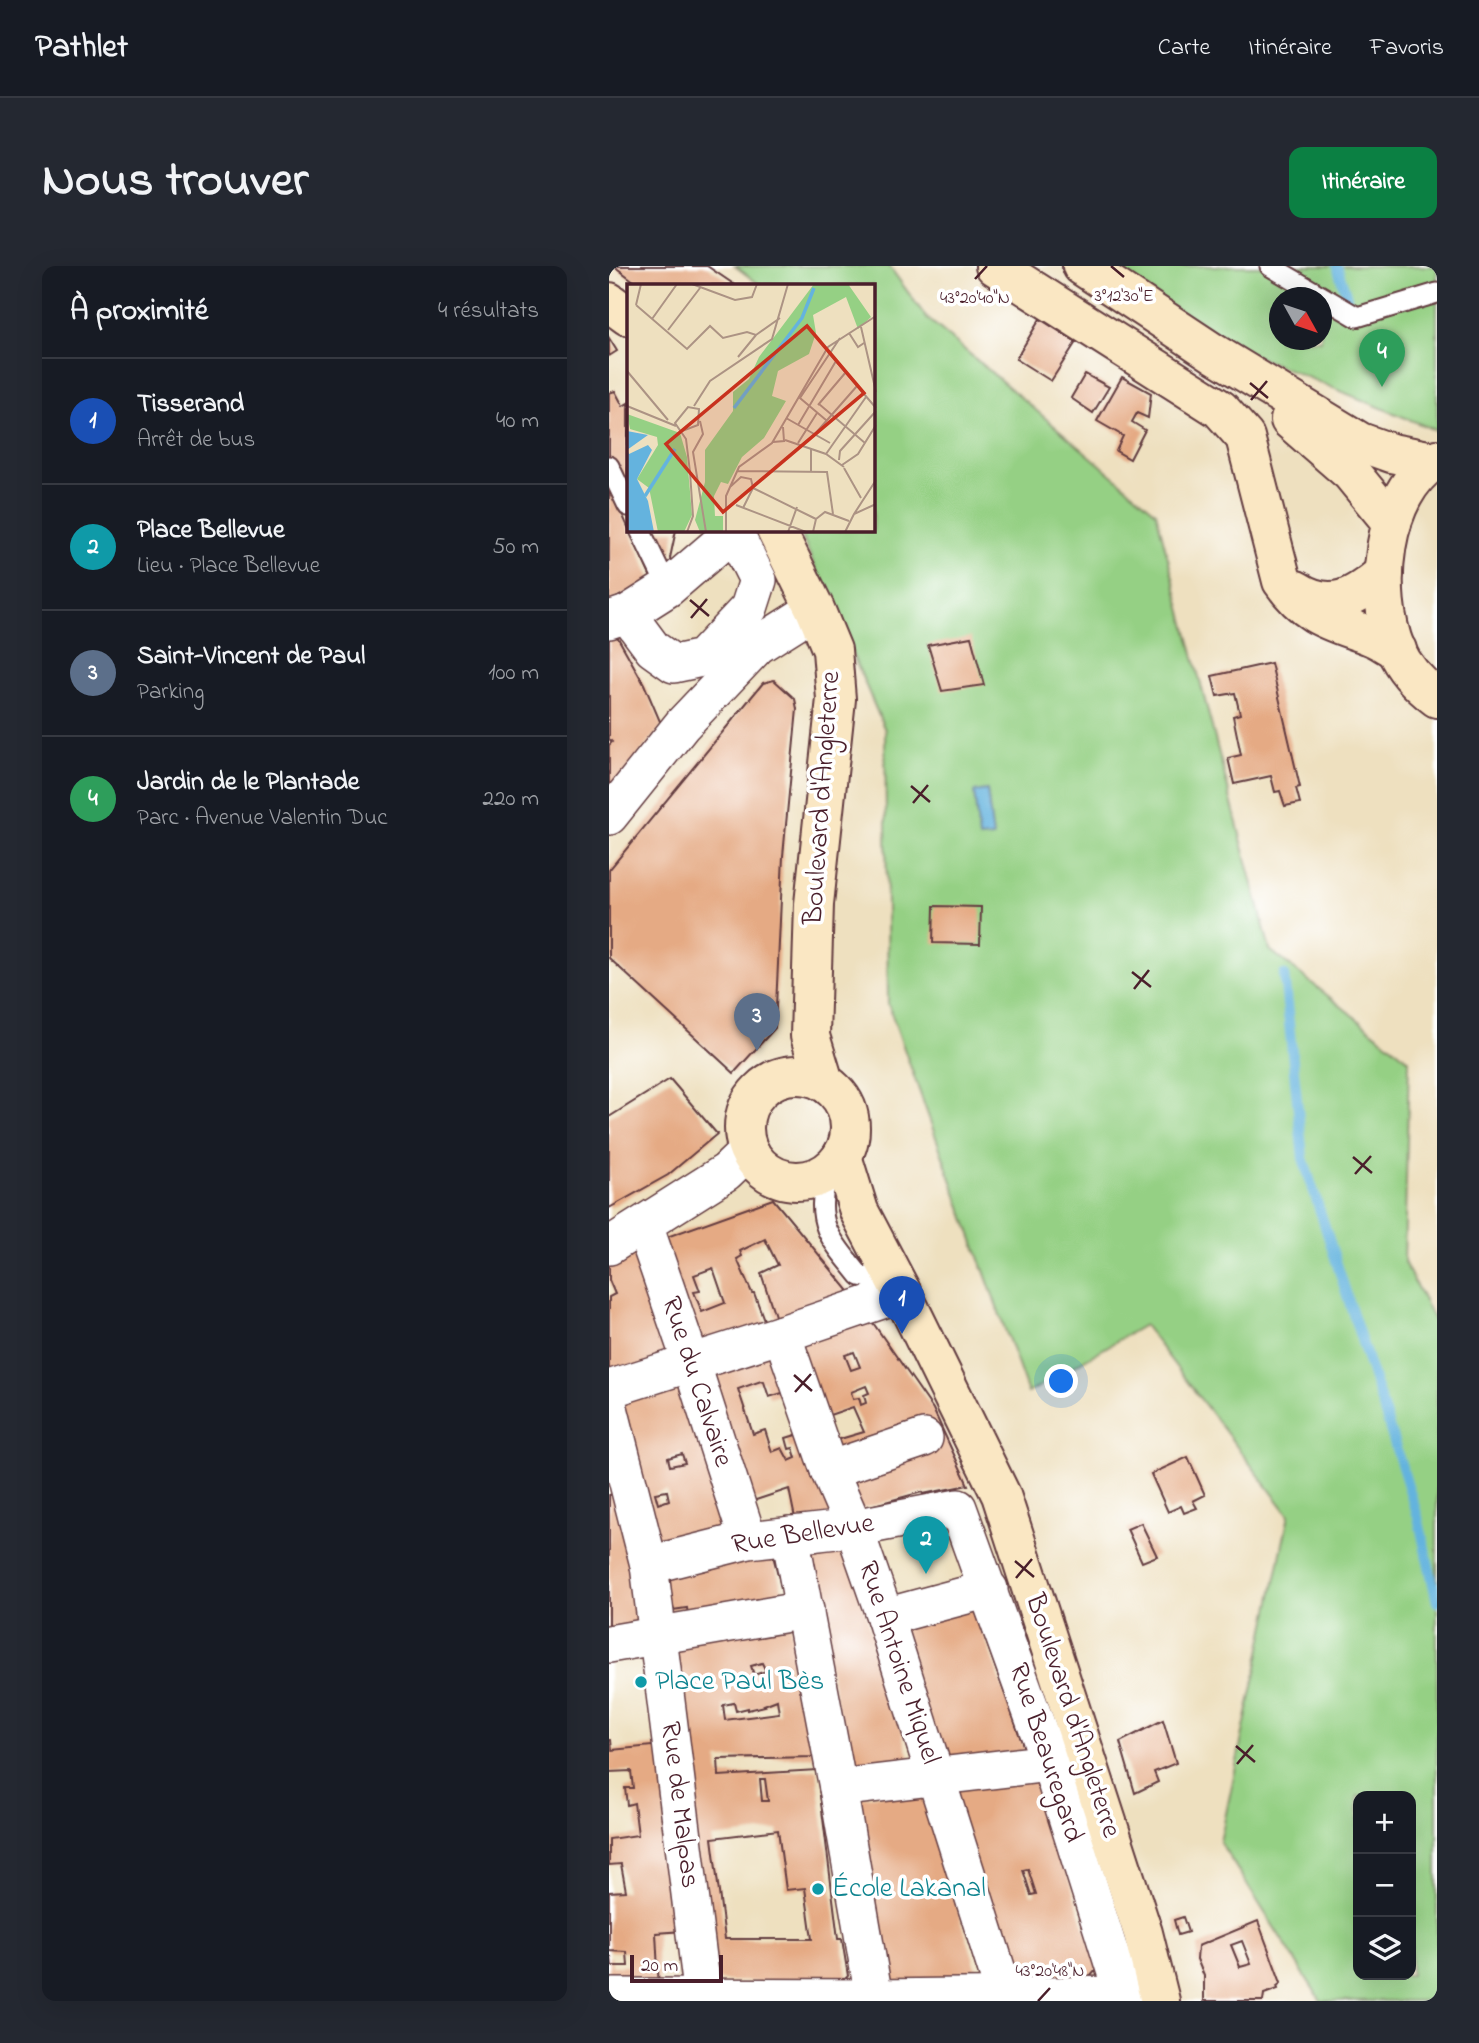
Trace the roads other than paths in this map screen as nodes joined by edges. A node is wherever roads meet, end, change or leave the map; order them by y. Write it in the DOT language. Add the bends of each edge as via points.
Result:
graph roads {
  1 [pos="995,266"];
  2 [pos="1082,266"];
  3 [pos="1270,266"];
  4 [pos="1437,293"];
  5 [pos="609,302"];
  6 [pos="627,315"];
  7 [pos="1215,354"];
  8 [pos="1435,460"];
  9 [pos="609,466"];
  10 [pos="627,504"];
  11 [pos="1392,523"];
  12 [pos="641,532"];
  13 [pos="777,532"];
  14 [pos="726,537"];
  15 [pos="1384,573"];
  16 [pos="1282,581"];
  17 [pos="668,588"];
  18 [pos="815,609"];
  19 [pos="618,617"];
  20 [pos="1397,650"];
  21 [pos="1437,698"];
  22 [pos="609,816"];
  23 [pos="809,1078"];
  24 [pos="749,1150"];
  25 [pos="828,1172"];
  26 [pos="644,1225"];
  27 [pos="609,1246"];
  28 [pos="899,1287"];
  29 [pos="782,1334"];
  30 [pos="691,1362"];
  31 [pos="609,1389"];
  32 [pos="609,1409"];
  33 [pos="924,1438"];
  34 [pos="829,1470"];
  35 [pos="618,1487"];
  36 [pos="958,1508"];
  37 [pos="854,1528"];
  38 [pos="790,1535"];
  39 [pos="748,1540"];
  40 [pos="649,1565"];
  41 [pos="989,1589"];
  42 [pos="805,1610"];
  43 [pos="885,1617"];
  44 [pos="658,1637"];
  45 [pos="609,1644"];
  46 [pos="1050,1763"];
  47 [pos="935,1775"];
  48 [pos="838,1788"];
  49 [pos="1005,1996"];
  50 [pos="609,1997"];
  51 [pos="703,1998"];
  52 [pos="874,1998"];
  53 [pos="1135,1999"];
  1 -- 16 [label="street" via="1220,409 1245,437"];
  2 -- 7 [label="street"];
  3 -- 4 [label="lane" via="1357,317"];
  5 -- 6 [label="street"];
  7 -- 8 [label="street" via="1360,442"];
  7 -- 11 [label="street" via="1351,473"];
  8 -- 11 [label="street" via="1408,487"];
  9 -- 10 [label="lane"];
  11 -- 15 [label="street"];
  12 -- 17 [label="lane"];
  13 -- 18 [label="street, Boulevard d'Angleterre"];
  14 -- 17 [label="street"];
  14 -- 19 [label="street" via="758,580 749,608 702,658 674,664"];
  15 -- 16 [label="street" via="1353,597 1332,602 1305,596"];
  15 -- 20 [label="street" via="1387,612"];
  16 -- 20 [label="street" via="1291,594 1328,622"];
  17 -- 19 [label="street"];
  18 -- 22 [label="street" via="758,645 681,724"];
  18 -- 23 [label="street, Boulevard d'Angleterre" via="832,650 836,699 814,904"];
  20 -- 21 [label="street" via="1420,686"];
  23 -- 24 [label="street" via="772,1081 755,1095 744,1122"];
  23 -- 25 [label="street" via="837,1093 850,1124 848,1140"];
  24 -- 25 [label="street" via="757,1164 777,1177 801,1181"];
  24 -- 26 [label="street" via="726,1172"];
  25 -- 28 [label="street, Boulevard d'Angleterre" via="859,1211"];
  25 -- 28 [label="lane" via="821,1200 826,1232 860,1276"];
  26 -- 27 [label="street"];
  26 -- 30 [label="street, Rue du Calvaire"];
  28 -- 29 [label="street"];
  28 -- 53 [label="street, Boulevard d'Angleterre" via="1001,1494 1143,1934"];
  29 -- 30 [label="street"];
  29 -- 34 [label="street, Rue Antoine Miquel"];
  30 -- 31 [label="street"];
  30 -- 39 [label="street, Rue du Calvaire"];
  32 -- 35 [label="street, Rue de Malpas"];
  33 -- 34 [label="street"];
  34 -- 37 [label="street, Rue Antoine Miquel"];
  35 -- 40 [label="street, Rue de Malpas"];
  36 -- 37 [label="street, Rue Bellevue"];
  36 -- 41 [label="street, Rue Beauregard"];
  37 -- 38 [label="street, Rue Bellevue"];
  37 -- 43 [label="street, Rue Antoine Miquel"];
  38 -- 39 [label="street, Rue Bellevue"];
  38 -- 42 [label="street"];
  39 -- 40 [label="street, Rue Bellevue"];
  40 -- 44 [label="street, Rue de Malpas"];
  41 -- 43 [label="street"];
  41 -- 46 [label="street, Rue Beauregard"];
  42 -- 44 [label="street"];
  42 -- 48 [label="street"];
  43 -- 47 [label="street, Rue Antoine Miquel"];
  44 -- 45 [label="street"];
  44 -- 51 [label="street, Rue de Malpas"];
  46 -- 47 [label="street"];
  46 -- 53 [label="street, Rue Beauregard"];
  47 -- 48 [label="street"];
  47 -- 49 [label="street, Rue Antoine Miquel"];
  48 -- 52 [label="street"];
  49 -- 52 [label="street"];
  49 -- 53 [label="street"];
  50 -- 51 [label="street"];
  51 -- 52 [label="street"];
}
